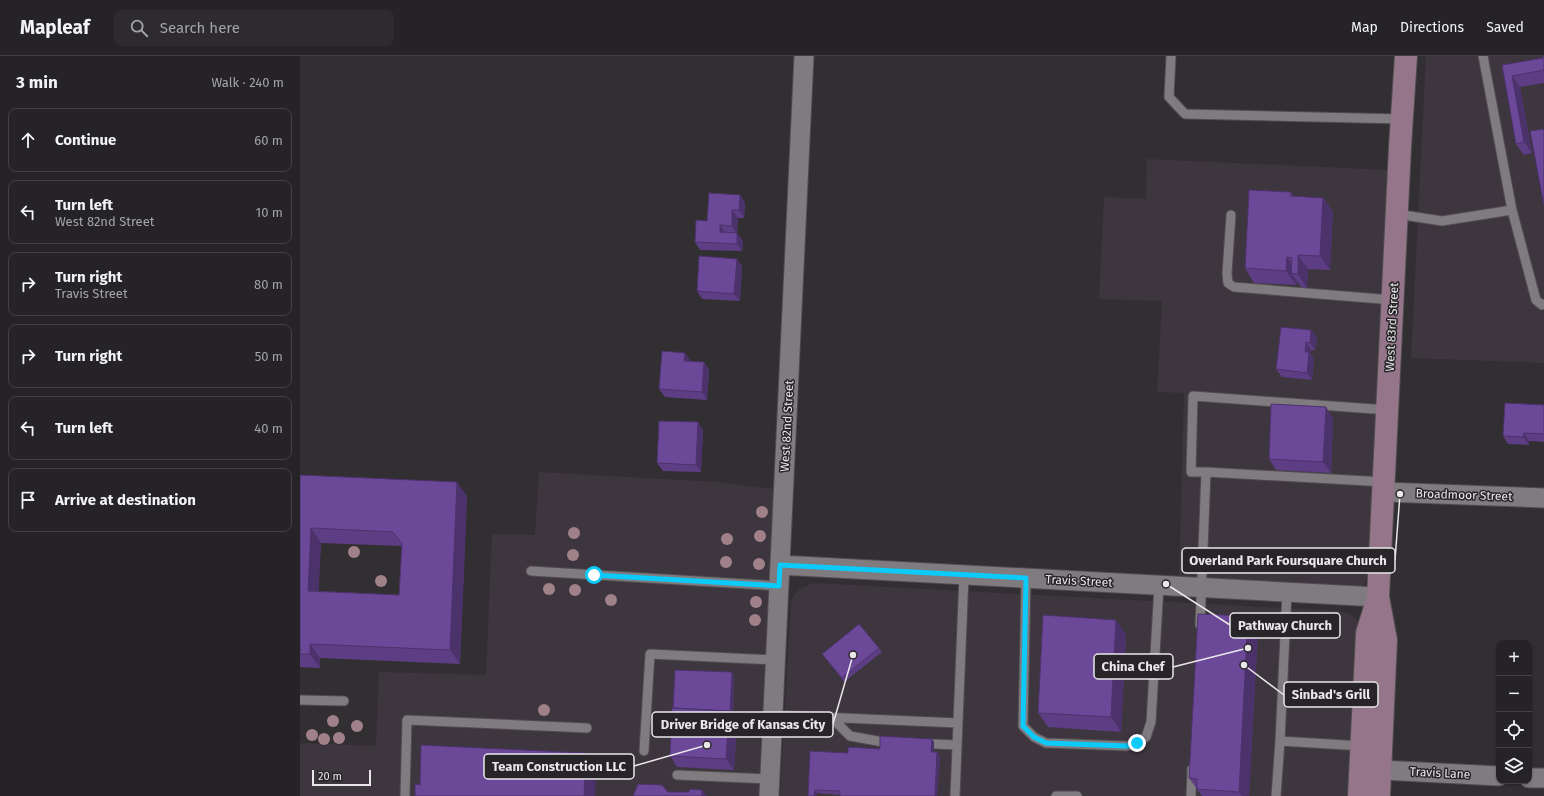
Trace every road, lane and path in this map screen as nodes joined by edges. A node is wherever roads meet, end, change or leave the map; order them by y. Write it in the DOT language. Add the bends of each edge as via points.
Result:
graph roads {
  1 [pos="804,56"];
  2 [pos="1171,56"];
  3 [pos="1406,56"];
  4 [pos="1483,56"];
  5 [pos="1402,119"];
  6 [pos="1512,210"];
  7 [pos="1397,214"];
  8 [pos="1231,215"];
  9 [pos="1393,300"];
  10 [pos="1544,304"];
  11 [pos="1388,410"];
  12 [pos="1206,472"];
  13 [pos="1384,487"];
  14 [pos="1544,498"];
  15 [pos="780,565"];
  16 [pos="531,571"];
  17 [pos="964,575"];
  18 [pos="1026,578"];
  19 [pos="779,586"];
  20 [pos="1159,586"];
  21 [pos="1202,588"];
  22 [pos="1286,592"];
  23 [pos="1378,598"];
  24 [pos="1199,634"];
  25 [pos="776,660"];
  26 [pos="300,700"];
  27 [pos="344,702"];
  28 [pos="774,715"];
  29 [pos="832,718"];
  30 [pos="958,723"];
  31 [pos="587,728"];
  32 [pos="1280,741"];
  33 [pos="883,742"];
  34 [pos="934,744"];
  35 [pos="957,745"];
  36 [pos="1362,746"];
  37 [pos="644,750"];
  38 [pos="1193,758"];
  39 [pos="1381,770"];
  40 [pos="677,775"];
  41 [pos="1496,776"];
  42 [pos="1532,778"];
  43 [pos="1544,778"];
  44 [pos="770,787"];
  45 [pos="405,796"];
  46 [pos="955,796"];
  47 [pos="1056,796"];
  48 [pos="1077,796"];
  49 [pos="1191,796"];
  50 [pos="1276,796"];
  51 [pos="1359,796"];
  52 [pos="1379,796"];
  1 -- 15 [label="street, West 82nd Street"];
  2 -- 5 [label="lane" via="1169,97 1184,114"];
  3 -- 5 [label="street, West 83rd Street"];
  4 -- 6 [label="lane"];
  5 -- 7 [label="street, West 83rd Street"];
  6 -- 7 [label="lane" via="1442,221"];
  6 -- 10 [label="lane" via="1536,300"];
  7 -- 9 [label="street, West 83rd Street"];
  8 -- 9 [label="lane" via="1227,273 1228,283 1234,288"];
  9 -- 11 [label="street, West 83rd Street"];
  11 -- 12 [label="lane" via="1193,396 1191,472"];
  11 -- 13 [label="street, West 83rd Street"];
  12 -- 13 [label="lane"];
  12 -- 21 [label="lane"];
  13 -- 14 [label="street, Broadmoor Street"];
  13 -- 23 [label="street, West 83rd Street"];
  15 -- 17 [label="street, Travis Street"];
  15 -- 19 [label="street, West 82nd Street"];
  16 -- 19 [label="lane"];
  17 -- 18 [label="street, Travis Street"];
  17 -- 30 [label="lane"];
  18 -- 20 [label="street, Travis Street"];
  18 -- 20 [label="lane" via="1023,726 1034,737 1046,743 1127,746 1146,737 1151,722"];
  19 -- 25 [label="street, West 82nd Street"];
  20 -- 21 [label="street, Travis Street"];
  21 -- 22 [label="street, Travis Street"];
  21 -- 24 [label="lane"];
  22 -- 23 [label="street, Travis Street"];
  22 -- 32 [label="lane"];
  23 -- 36 [label="street, West 83rd Street" via="1366,632"];
  23 -- 39 [label="street, West 83rd Street" via="1386,640"];
  25 -- 28 [label="street, West 82nd Street"];
  25 -- 37 [label="lane" via="650,654"];
  26 -- 27 [label="lane"];
  28 -- 29 [label="lane"];
  28 -- 44 [label="street, West 82nd Street"];
  29 -- 30 [label="lane"];
  29 -- 33 [label="lane" via="850,736"];
  30 -- 35 [label="lane"];
  31 -- 45 [label="lane" via="407,720"];
  32 -- 36 [label="lane"];
  32 -- 50 [label="lane"];
  34 -- 35 [label="lane"];
  35 -- 46 [label="lane"];
  36 -- 51 [label="street, West 83rd Street"];
  38 -- 49 [label="lane"];
  39 -- 41 [label="street, Travis Lane"];
  39 -- 52 [label="street, West 83rd Street"];
  40 -- 44 [label="lane"];
  42 -- 43 [label="street"];
  47 -- 48 [label="lane"];
}
